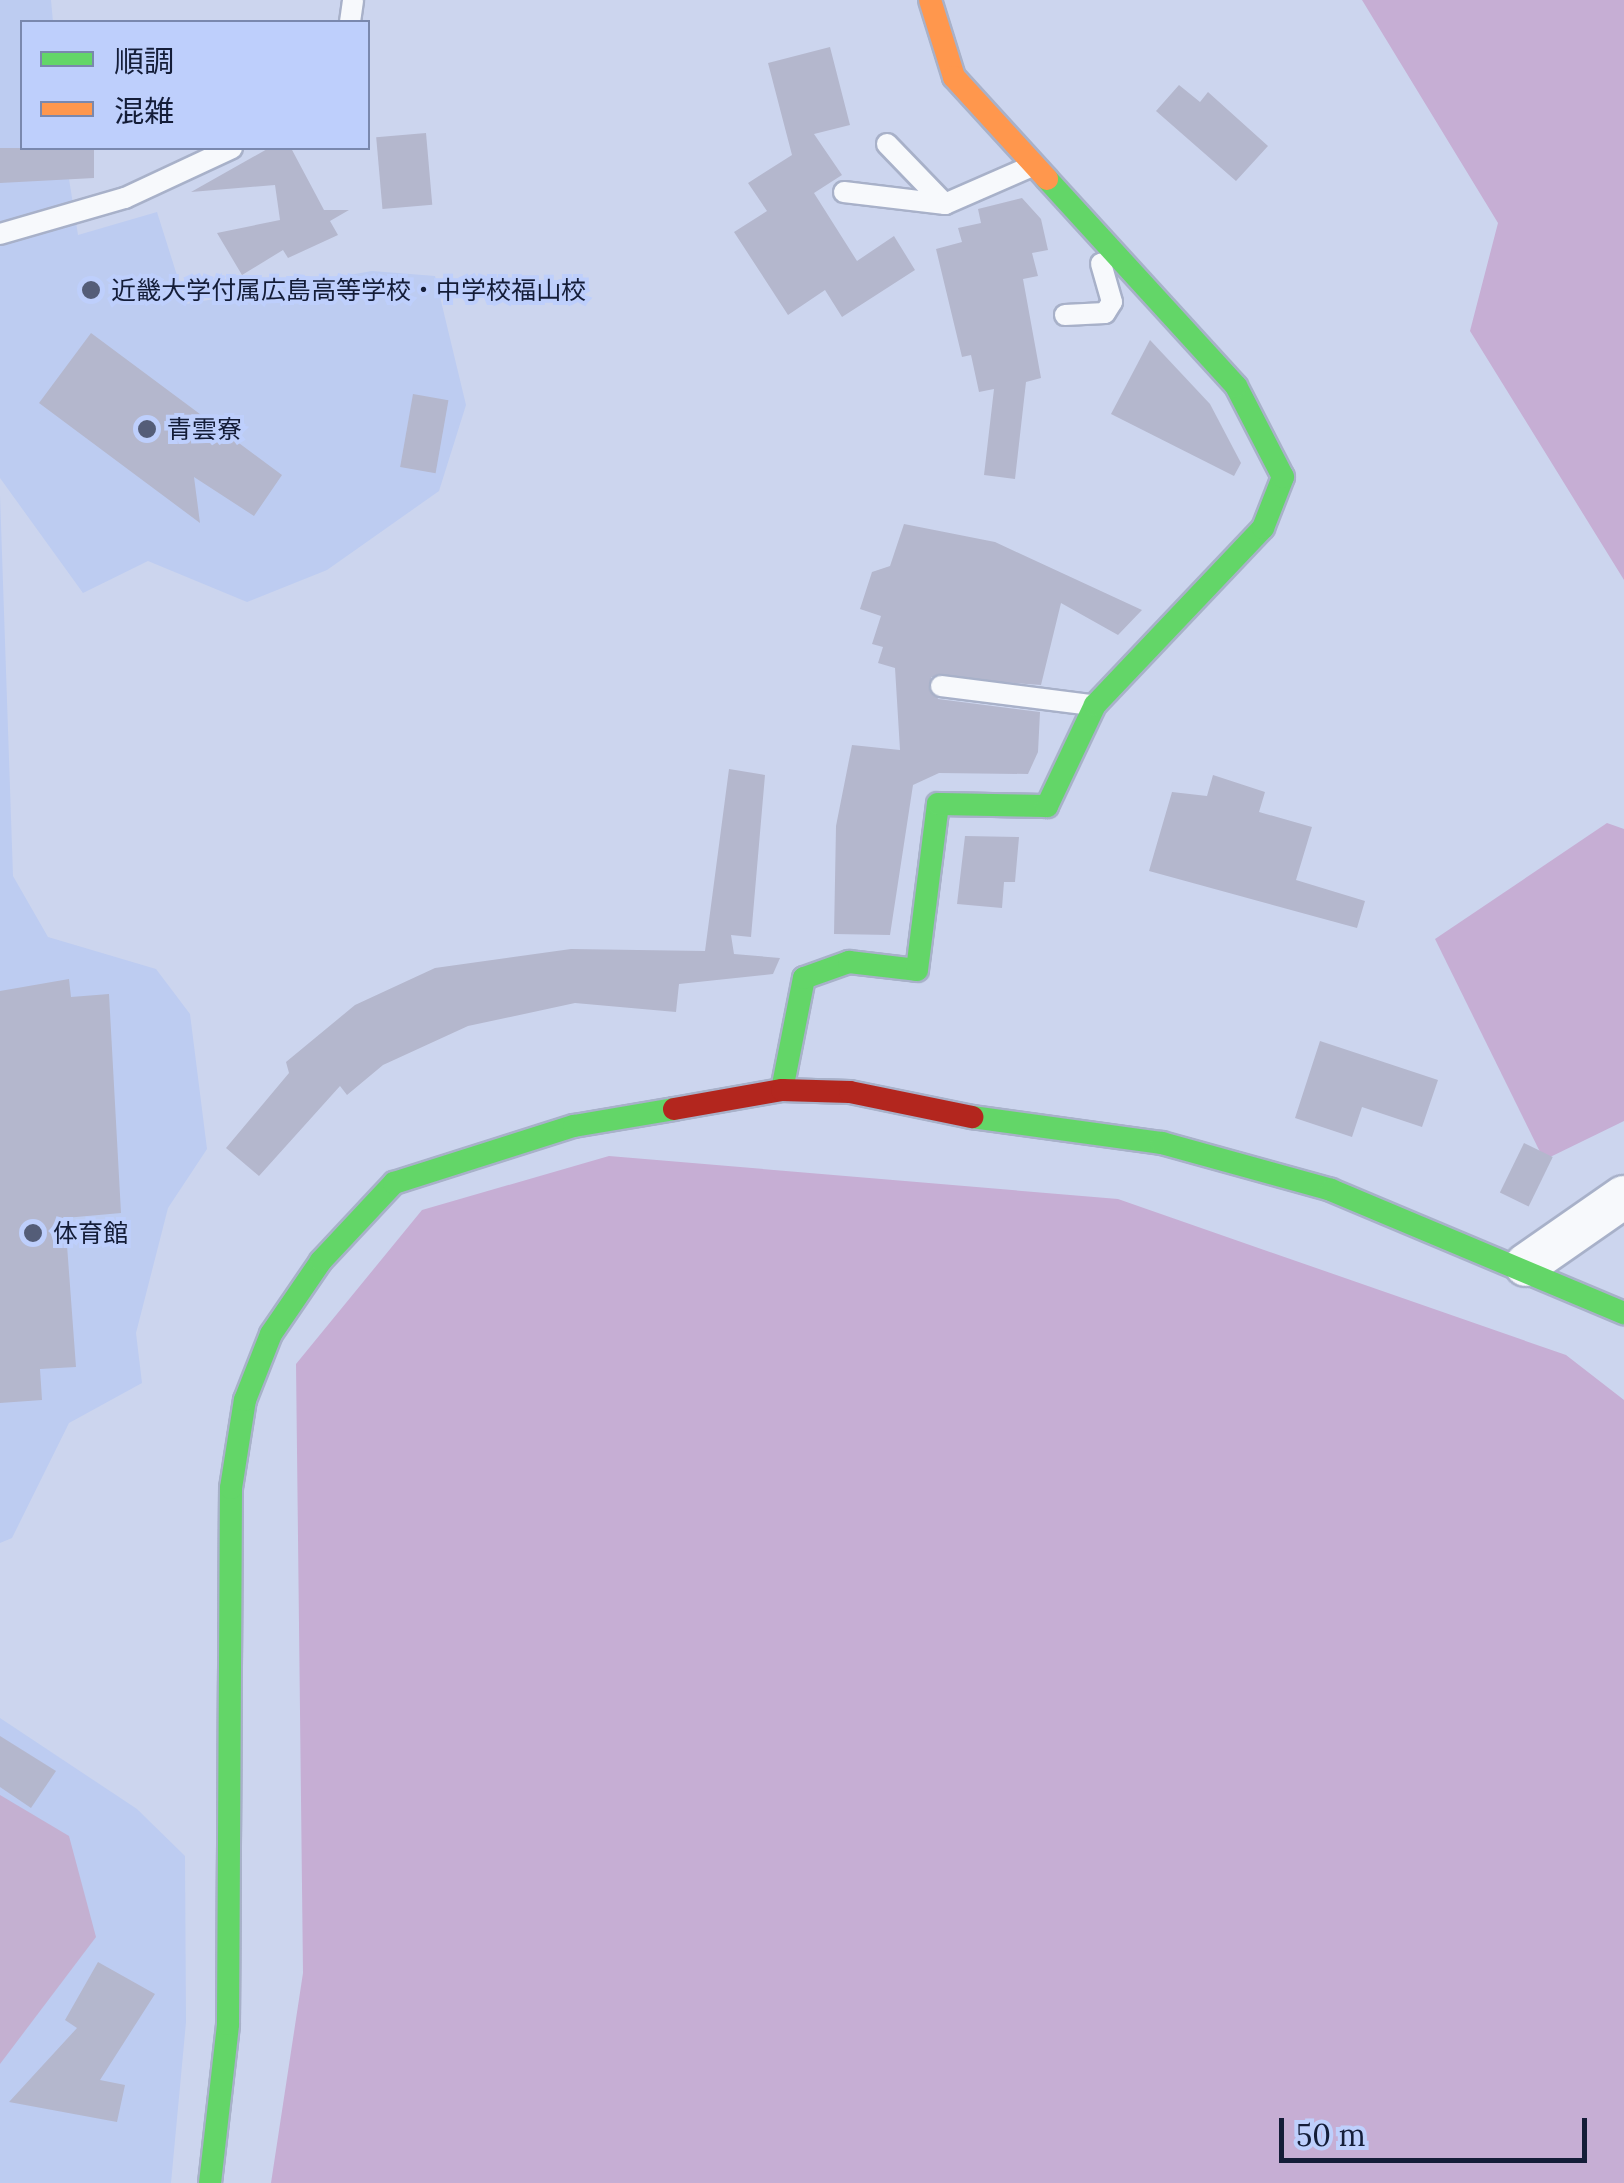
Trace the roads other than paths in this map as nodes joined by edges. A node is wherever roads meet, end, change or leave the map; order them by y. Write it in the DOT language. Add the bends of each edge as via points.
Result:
graph roads {
  1 [pos="930,0"];
  2 [pos="888,144"];
  3 [pos="228,150"];
  4 [pos="1040,163"];
  5 [pos="844,192"];
  6 [pos="945,204"];
  7 [pos="1085,212"];
  8 [pos="0,234"];
  9 [pos="1065,315"];
  10 [pos="940,686"];
  11 [pos="1095,705"];
  12 [pos="782,1090"];
  13 [pos="1624,1197"];
  14 [pos="1526,1265"];
  15 [pos="1624,1313"];
  16 [pos="210,2183"];
  1 -- 4 [label="street" via="954,77"];
  2 -- 6 [label="lane"];
  3 -- 8 [label="lane" via="124,198"];
  4 -- 6 [label="lane"];
  4 -- 7 [label="street"];
  5 -- 6 [label="lane"];
  7 -- 9 [label="lane" via="1112,302 1105,313"];
  7 -- 11 [label="street" via="1236,386 1284,477 1263,528"];
  10 -- 11 [label="lane"];
  11 -- 12 [label="street" via="1047,806 938,804 916,970 848,962 804,978"];
  12 -- 14 [label="street" via="850,1092 1042,1132 1162,1143 1330,1190"];
  12 -- 16 [label="street" via="574,1126 394,1184 357,1214 272,1334 246,1400 232,1488 228,2024"];
  13 -- 14 [label="street"];
  14 -- 15 [label="street"];
}
